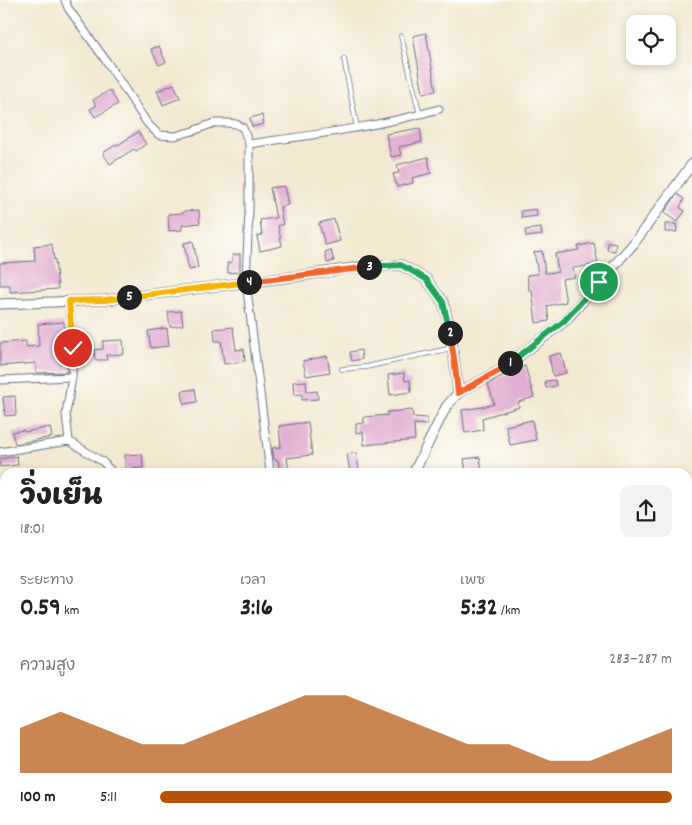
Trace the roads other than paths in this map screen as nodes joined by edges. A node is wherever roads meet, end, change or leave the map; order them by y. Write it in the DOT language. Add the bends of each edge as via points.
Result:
graph roads {
  1 [pos="65,0"];
  2 [pos="401,36"];
  3 [pos="344,59"];
  4 [pos="439,109"];
  5 [pos="420,114"];
  6 [pos="356,128"];
  7 [pos="249,144"];
  8 [pos="692,164"];
  9 [pos="246,282"];
  10 [pos="69,301"];
  11 [pos="0,304"];
  12 [pos="453,348"];
  13 [pos="342,369"];
  14 [pos="72,377"];
  15 [pos="0,380"];
  16 [pos="458,393"];
  17 [pos="69,442"];
  18 [pos="0,452"];
  19 [pos="108,468"];
  20 [pos="269,468"];
  21 [pos="416,468"];
  1 -- 7 [label="street" via="159,135 175,136 214,123 236,124 243,128"];
  2 -- 5 [label="lane"];
  3 -- 6 [label="lane"];
  4 -- 5 [label="street"];
  5 -- 6 [label="street"];
  6 -- 7 [label="street"];
  7 -- 9 [label="street"];
  8 -- 16 [label="street" via="634,243 564,321 504,368"];
  9 -- 10 [label="street" via="105,300"];
  9 -- 12 [label="street" via="401,265 426,279 443,302"];
  9 -- 20 [label="street"];
  10 -- 11 [label="street"];
  10 -- 14 [label="street"];
  12 -- 13 [label="lane"];
  12 -- 16 [label="street"];
  14 -- 15 [label="street"];
  14 -- 17 [label="street" via="66,414"];
  16 -- 21 [label="street" via="446,407"];
  17 -- 18 [label="street"];
  17 -- 19 [label="street"];
}
